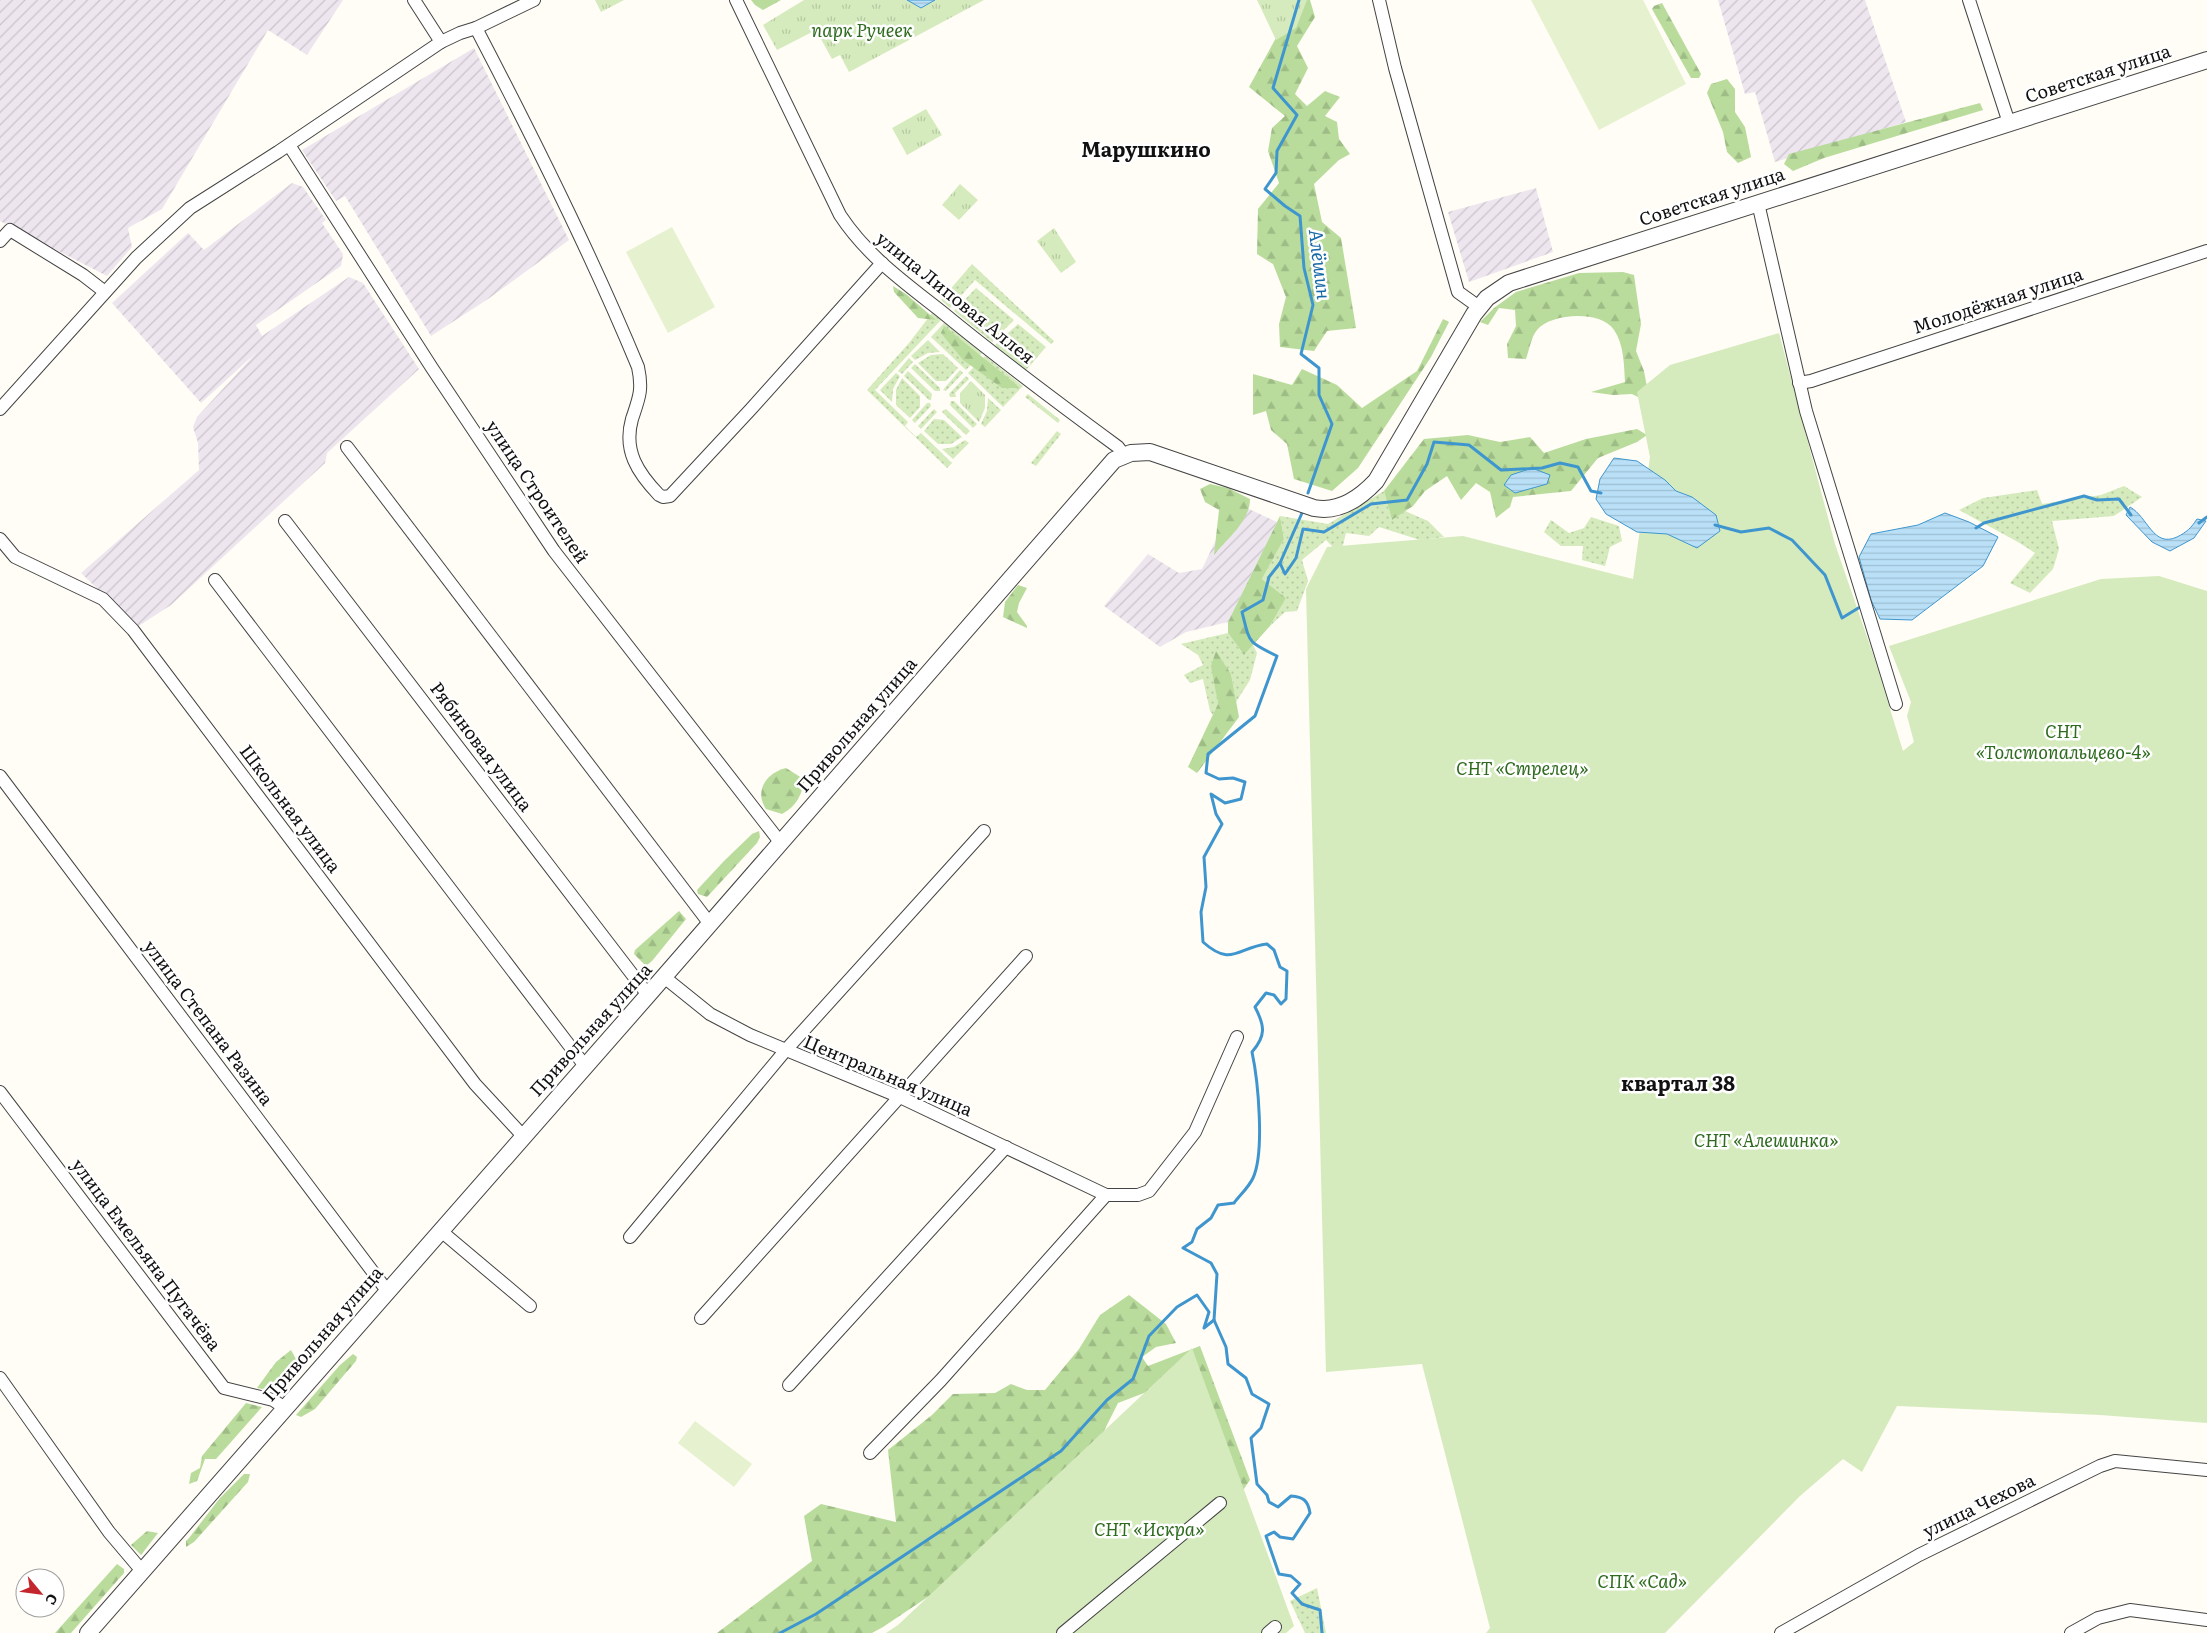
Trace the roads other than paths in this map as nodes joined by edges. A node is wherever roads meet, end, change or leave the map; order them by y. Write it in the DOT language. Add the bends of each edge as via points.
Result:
graph roads {
  1 [pos="414,0"];
  2 [pos="534,0"];
  3 [pos="736,0"];
  4 [pos="1379,0"];
  5 [pos="1969,0"];
  6 [pos="476,28"];
  7 [pos="441,42"];
  8 [pos="2207,60"];
  9 [pos="2009,123"];
  10 [pos="289,145"];
  11 [pos="1758,203"];
  12 [pos="5,228"];
  13 [pos="0,242"];
  14 [pos="2207,251"];
  15 [pos="882,264"];
  16 [pos="105,292"];
  17 [pos="1480,307"];
  18 [pos="1799,383"];
  19 [pos="0,410"];
  20 [pos="347,447"];
  21 [pos="1124,455"];
  22 [pos="285,521"];
  23 [pos="0,538"];
  24 [pos="214,580"];
  25 [pos="1896,704"];
  26 [pos="0,776"];
  27 [pos="984,831"];
  28 [pos="780,842"];
  29 [pos="710,924"];
  30 [pos="1026,956"];
  31 [pos="664,977"];
  32 [pos="648,995"];
  33 [pos="1237,1037"];
  34 [pos="785,1051"];
  35 [pos="585,1066"];
  36 [pos="0,1092"];
  37 [pos="900,1098"];
  38 [pos="523,1136"];
  39 [pos="1006,1147"];
  40 [pos="1106,1195"];
  41 [pos="441,1231"];
  42 [pos="630,1237"];
  43 [pos="388,1292"];
  44 [pos="530,1306"];
  45 [pos="701,1318"];
  46 [pos="0,1378"];
  47 [pos="789,1385"];
  48 [pos="285,1408"];
  49 [pos="870,1453"];
  50 [pos="2207,1470"];
  51 [pos="1220,1503"];
  52 [pos="142,1571"];
  53 [pos="2207,1620"];
  54 [pos="88,1633"];
  55 [pos="1063,1633"];
  56 [pos="1781,1633"];
  57 [pos="2071,1633"];
  1 -- 7 [label="street"];
  2 -- 6 [label="street"];
  3 -- 15 [label="street, улица Липовая Аллея" via="840,215 859,242"];
  4 -- 17 [label="street" via="1458,292"];
  5 -- 9 [label="street"];
  6 -- 7 [label="street"];
  6 -- 15 [label="street" via="568,209 638,367 641,394 632,420 629,445 635,463 659,495 670,496"];
  7 -- 10 [label="street"];
  8 -- 9 [label="street, Советская улица"];
  9 -- 11 [label="street, Советская улица"];
  10 -- 16 [label="street" via="190,208"];
  10 -- 28 [label="street, улица Строителей" via="554,551"];
  11 -- 17 [label="street, Советская улица" via="1514,280 1493,293"];
  11 -- 18 [label="street"];
  12 -- 13 [label="street"];
  12 -- 16 [label="street"];
  14 -- 18 [label="street, Молодёжная улица"];
  15 -- 21 [label="street, улица Липовая Аллея" via="988,350 1118,447"];
  16 -- 19 [label="street"];
  17 -- 21 [label="street, Советская улица" via="1376,481 1352,501 1333,508 1314,508 1165,456 1144,452"];
  18 -- 25 [label="street"];
  20 -- 29 [label="street"];
  21 -- 28 [label="street, Привольная улица" via="1110,463"];
  22 -- 32 [label="street, Рябиновая улица"];
  23 -- 38 [label="street, Школьная улица" via="15,557 104,599 133,630 475,1084"];
  24 -- 35 [label="street"];
  26 -- 43 [label="street, улица Степана Разина"];
  27 -- 34 [label="street"];
  28 -- 29 [label="street, Привольная улица"];
  29 -- 31 [label="street, Привольная улица"];
  30 -- 37 [label="street"];
  31 -- 32 [label="street, Привольная улица"];
  31 -- 34 [label="street, Центральная улица" via="710,1014"];
  32 -- 35 [label="street, Привольная улица"];
  33 -- 40 [label="street" via="1194,1132 1149,1191 1138,1195"];
  34 -- 37 [label="street, Центральная улица"];
  34 -- 42 [label="street"];
  35 -- 38 [label="street, Привольная улица"];
  36 -- 48 [label="street, улица Емельяна Пугачёва" via="224,1388 273,1400"];
  37 -- 39 [label="street, Центральная улица"];
  37 -- 45 [label="street"];
  38 -- 41 [label="street, Привольная улица"];
  39 -- 40 [label="street, Центральная улица"];
  39 -- 47 [label="street"];
  40 -- 49 [label="street" via="941,1380"];
  41 -- 43 [label="street, Привольная улица"];
  41 -- 44 [label="street"];
  43 -- 48 [label="street, Привольная улица"];
  46 -- 52 [label="street" via="109,1532"];
  48 -- 52 [label="street, Привольная улица"];
  50 -- 56 [label="street, улица Чехова" via="2115,1461 2100,1466 1919,1555"];
  51 -- 55 [label="street"];
  52 -- 54 [label="street, Привольная улица"];
  53 -- 57 [label="street" via="2130,1610 2098,1618"];
}
